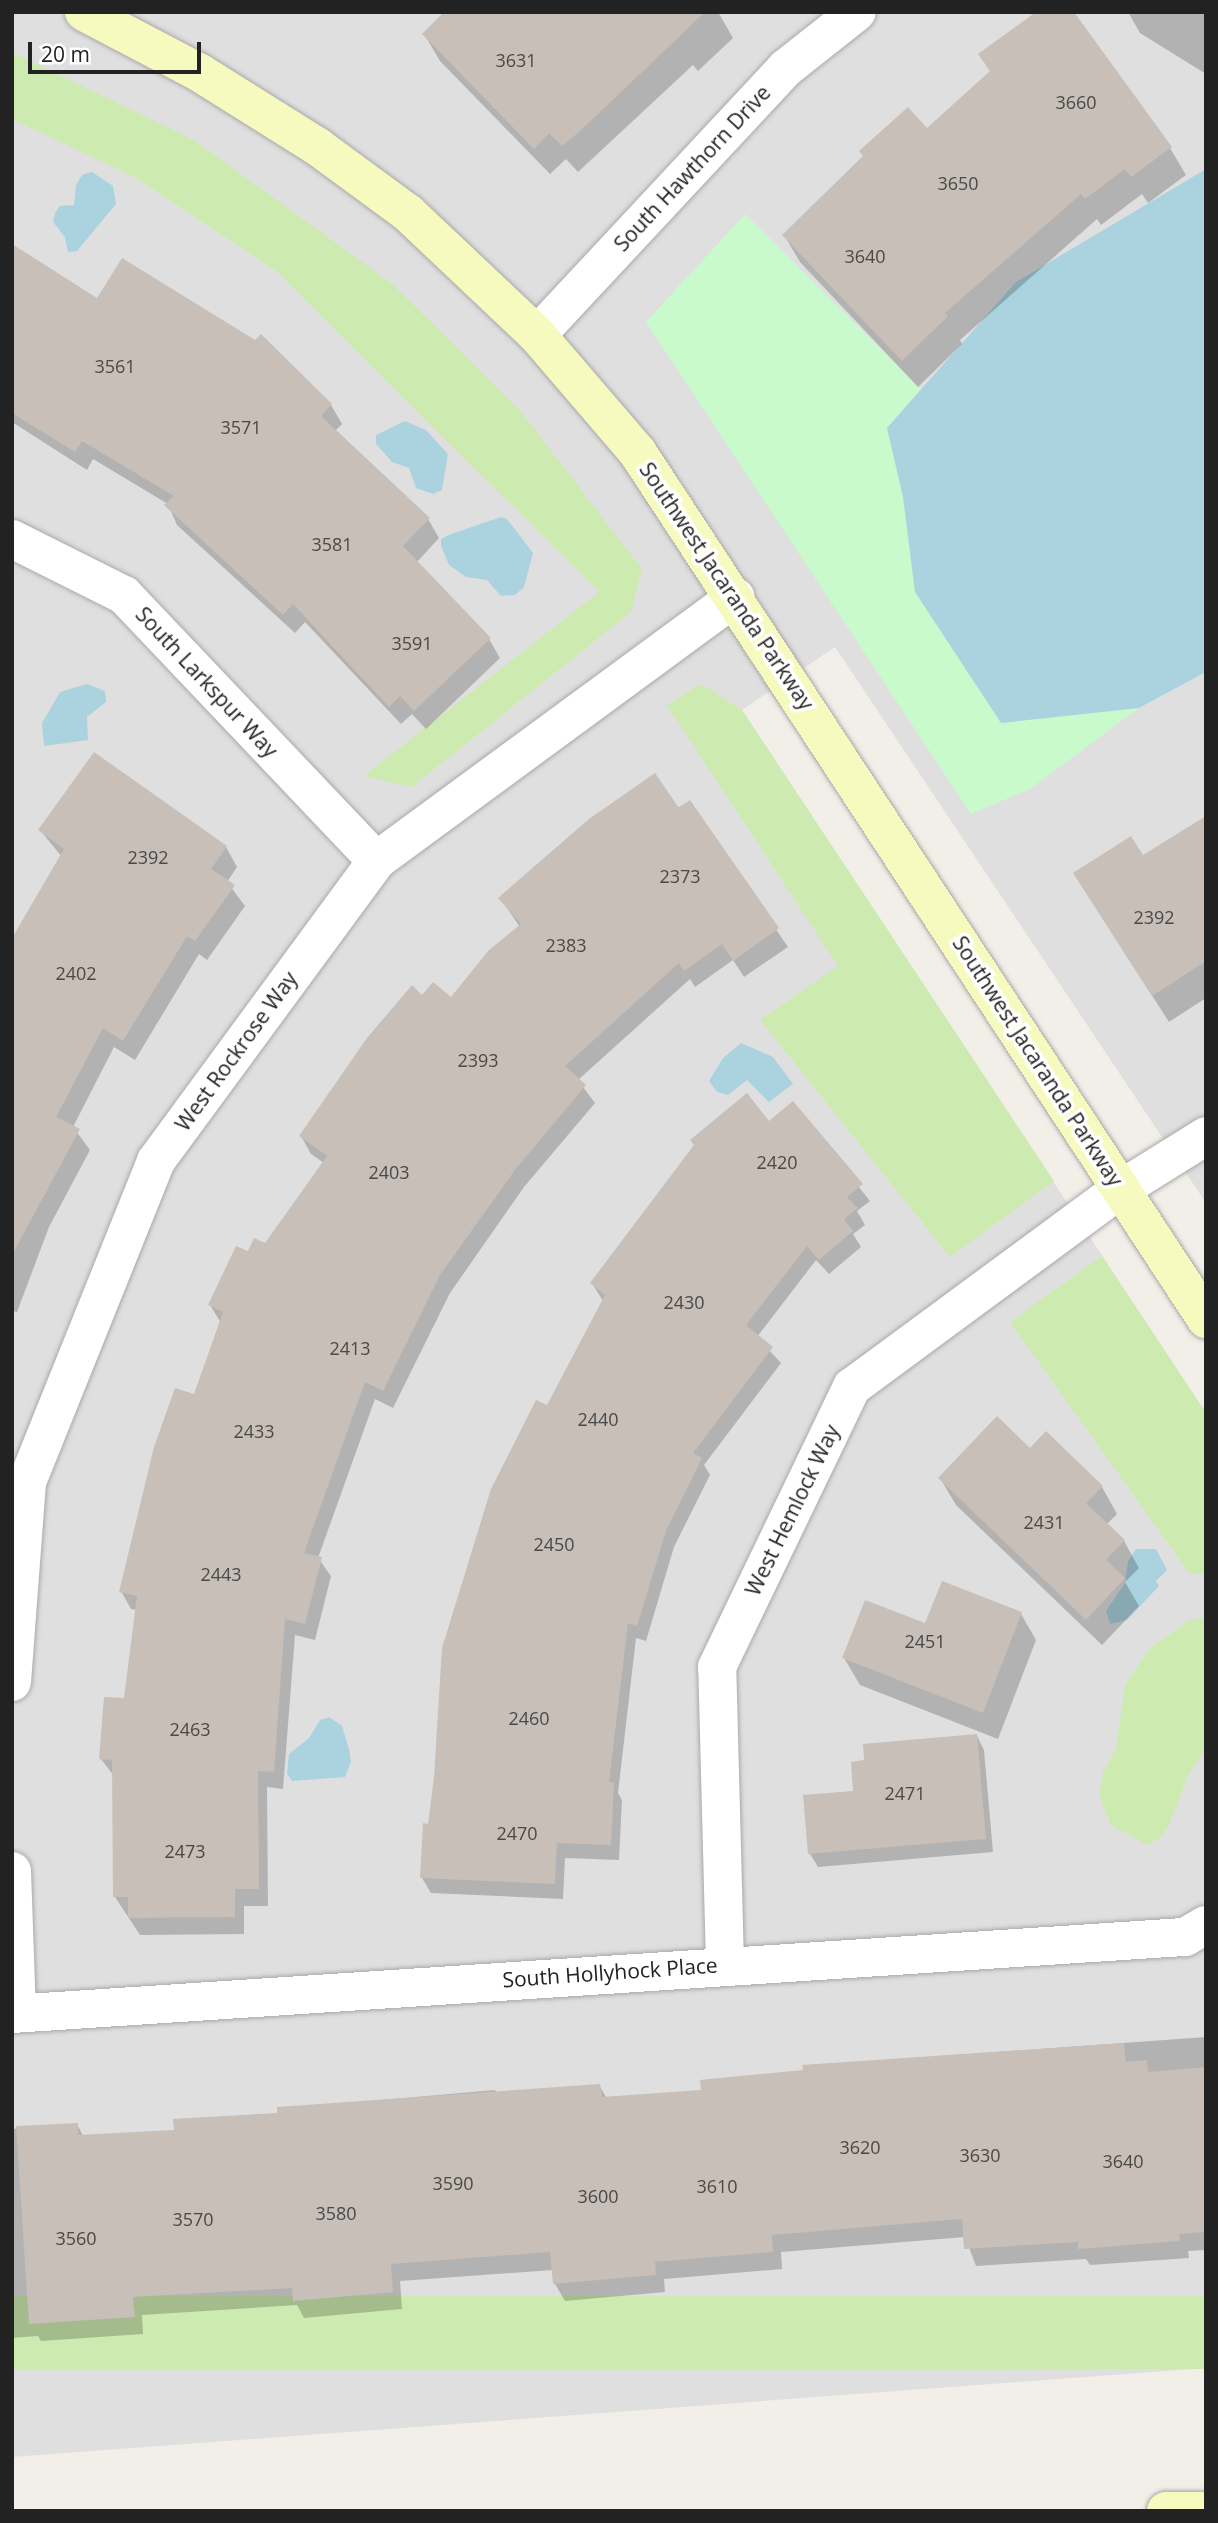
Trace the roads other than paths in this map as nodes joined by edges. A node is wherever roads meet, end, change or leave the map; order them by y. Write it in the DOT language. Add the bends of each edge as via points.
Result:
graph roads {
  1 [pos="84,12"];
  2 [pos="858,12"];
  3 [pos="537,335"];
  4 [pos="12,539"];
  5 [pos="736,597"];
  6 [pos="376,861"];
  7 [pos="1206,1136"];
  8 [pos="1121,1189"];
  9 [pos="1206,1319"];
  10 [pos="12,1682"];
  11 [pos="12,1871"];
  12 [pos="1206,1925"];
  13 [pos="725,1964"];
  14 [pos="15,2013"];
  1 -- 3 [label="street, Southwest Jacaranda Parkway" via="200,73 318,147 408,213"];
  2 -- 3 [label="street, South Hawthorn Drive" via="786,68"];
  3 -- 5 [label="street, Southwest Jacaranda Parkway" via="638,453"];
  4 -- 6 [label="street, South Larkspur Way" via="124,595"];
  5 -- 6 [label="street, West Rockrose Way"];
  5 -- 8 [label="street, Southwest Jacaranda Parkway"];
  6 -- 10 [label="street, West Rockrose Way" via="156,1161 27,1482"];
  7 -- 8 [label="street, West Hemlock Way"];
  8 -- 9 [label="street, Southwest Jacaranda Parkway"];
  8 -- 13 [label="street, West Hemlock Way" via="852,1387 717,1667"];
  11 -- 14 [label="street"];
  12 -- 13 [label="street, South Hollyhock Place" via="1185,1937"];
  13 -- 14 [label="street, South Hollyhock Place"];
}
